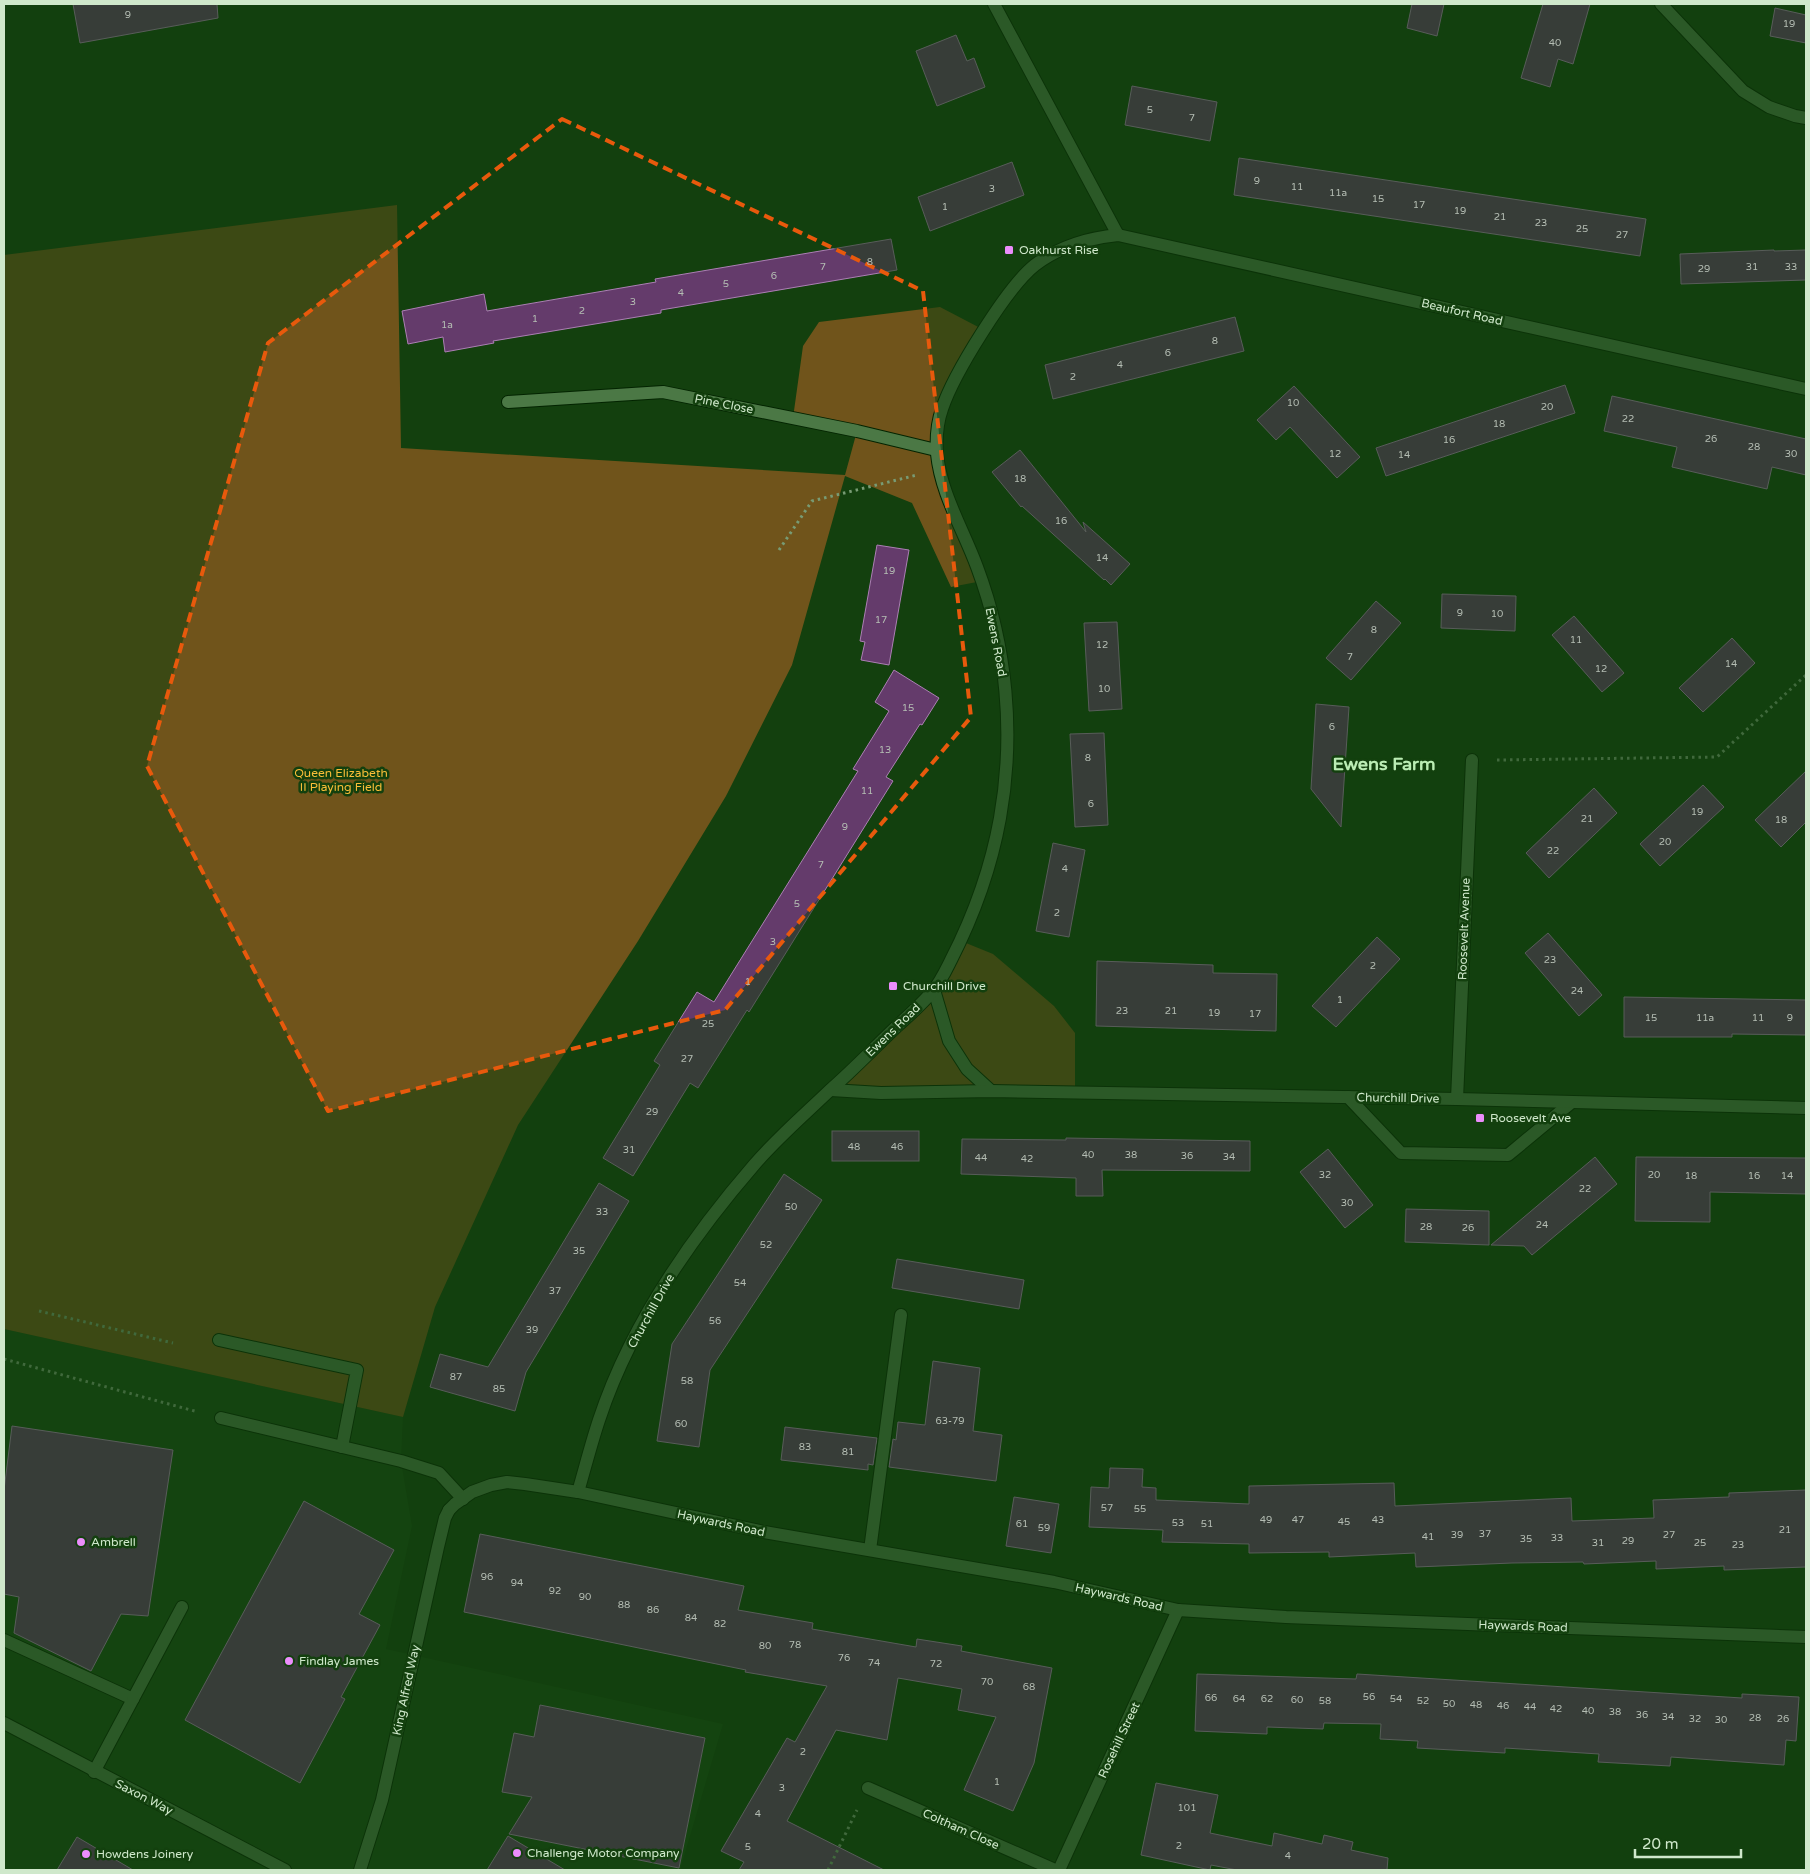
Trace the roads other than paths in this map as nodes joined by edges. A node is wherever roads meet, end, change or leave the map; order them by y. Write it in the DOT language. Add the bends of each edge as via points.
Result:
graph roads {
  1 [pos="994,4"];
  2 [pos="1662,4"];
  3 [pos="1806,118"];
  4 [pos="1118,235"];
  5 [pos="1806,389"];
  6 [pos="508,402"];
  7 [pos="936,450"];
  8 [pos="1472,760"];
  9 [pos="934,990"];
  10 [pos="831,1090"];
  11 [pos="991,1091"];
  12 [pos="1348,1097"];
  13 [pos="1457,1099"];
  14 [pos="1572,1102"];
  15 [pos="1806,1108"];
  16 [pos="901,1315"];
  17 [pos="218,1340"];
  18 [pos="221,1418"];
  19 [pos="342,1447"];
  20 [pos="578,1492"];
  21 [pos="463,1499"];
  22 [pos="449,1510"];
  23 [pos="870,1550"];
  24 [pos="182,1606"];
  25 [pos="1178,1610"];
  26 [pos="1806,1637"];
  27 [pos="4,1640"];
  28 [pos="133,1699"];
  29 [pos="4,1723"];
  30 [pos="94,1772"];
  31 [pos="868,1788"];
  32 [pos="285,1870"];
  33 [pos="360,1870"];
  34 [pos="1055,1870"];
  35 [pos="1059,1870"];
  1 -- 4 [label="street"];
  2 -- 3 [label="street" via="1743,91 1769,107"];
  4 -- 5 [label="street, Beaufort Road"];
  4 -- 7 [label="street, Ewens Road" via="1080,241 1062,248 1030,269 1017,282 952,385 941,412"];
  6 -- 7 [label="street, Pine Close" via="663,392"];
  7 -- 9 [label="street, Ewens Road" via="943,488 978,568 990,608 1000,649 1008,732 1006,775 991,860 961,940"];
  8 -- 13 [label="street, Roosevelt Avenue"];
  9 -- 10 [label="street, Ewens Road"];
  9 -- 11 [label="street" via="949,1041 967,1069"];
  10 -- 11 [label="street, Churchill Drive"];
  10 -- 20 [label="street, Churchill Drive" via="758,1160 725,1198 667,1281 641,1325 599,1418"];
  11 -- 12 [label="street, Churchill Drive"];
  12 -- 13 [label="street, Churchill Drive"];
  12 -- 14 [label="street" via="1401,1153 1411,1154 1508,1155"];
  13 -- 14 [label="street, Churchill Drive"];
  14 -- 15 [label="street, Churchill Drive"];
  16 -- 23 [label="street"];
  17 -- 19 [label="street" via="357,1370"];
  18 -- 19 [label="street"];
  19 -- 21 [label="street" via="439,1473"];
  20 -- 21 [label="street, Haywards Road" via="507,1482 472,1492"];
  20 -- 23 [label="street, Haywards Road" via="764,1532"];
  21 -- 22 [label="street, Haywards Road"];
  22 -- 33 [label="street, King Alfred Way" via="382,1800"];
  23 -- 25 [label="street, Haywards Road" via="1054,1582"];
  24 -- 28 [label="street"];
  25 -- 26 [label="street, Haywards Road"];
  25 -- 35 [label="street, Rosehill Street"];
  27 -- 28 [label="street"];
  28 -- 30 [label="street"];
  29 -- 30 [label="street, Saxon Way"];
  30 -- 32 [label="street, Saxon Way"];
  31 -- 34 [label="street, Coltham Close"];
}
